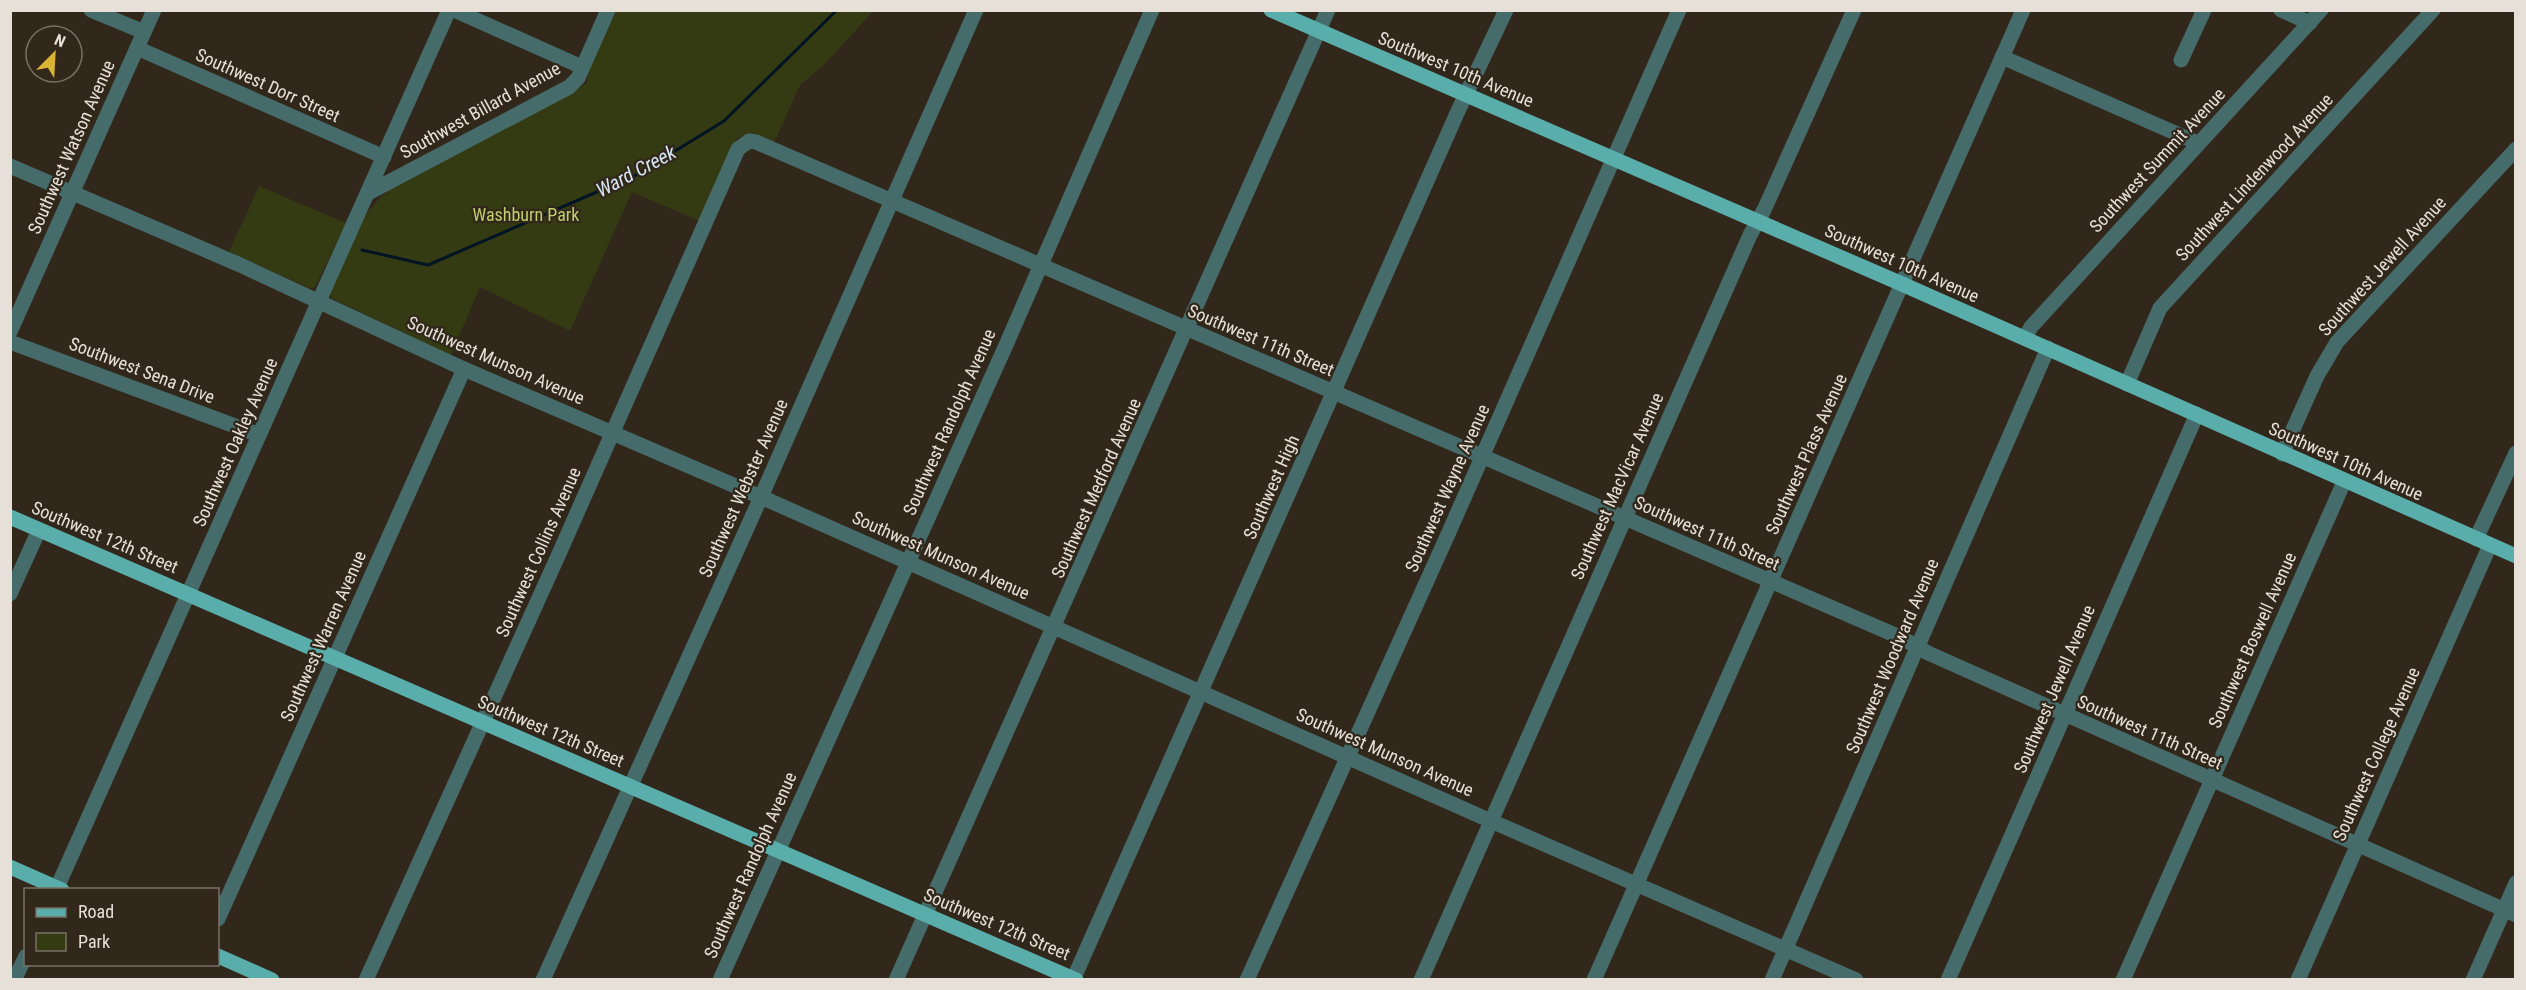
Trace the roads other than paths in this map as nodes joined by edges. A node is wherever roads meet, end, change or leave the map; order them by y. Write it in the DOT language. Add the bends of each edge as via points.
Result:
graph roads {
  1 [pos="91,10"];
  2 [pos="154,10"];
  3 [pos="449,10"];
  4 [pos="454,10"];
  5 [pos="608,10"];
  6 [pos="976,10"];
  7 [pos="1152,10"];
  8 [pos="1271,10"];
  9 [pos="1328,10"];
  10 [pos="1506,10"];
  11 [pos="1679,10"];
  12 [pos="1854,10"];
  13 [pos="2023,10"];
  14 [pos="2204,10"];
  15 [pos="2281,10"];
  16 [pos="2321,10"];
  17 [pos="2433,10"];
  18 [pos="2310,23"];
  19 [pos="1319,31"];
  20 [pos="144,32"];
  21 [pos="137,48"];
  22 [pos="2002,57"];
  23 [pos="2181,60"];
  24 [pos="582,67"];
  25 [pos="1467,96"];
  26 [pos="746,142"];
  27 [pos="2198,143"];
  28 [pos="2516,149"];
  29 [pos="384,158"];
  30 [pos="1613,158"];
  31 [pos="10,166"];
  32 [pos="72,193"];
  33 [pos="368,193"];
  34 [pos="893,202"];
  35 [pos="1758,221"];
  36 [pos="1040,266"];
  37 [pos="1902,284"];
  38 [pos="319,301"];
  39 [pos="1188,330"];
  40 [pos="10,333"];
  41 [pos="2025,338"];
  42 [pos="10,342"];
  43 [pos="2048,348"];
  44 [pos="464,369"];
  45 [pos="2127,384"];
  46 [pos="1334,393"];
  47 [pos="2197,414"];
  48 [pos="613,433"];
  49 [pos="259,435"];
  50 [pos="2516,453"];
  51 [pos="2282,454"];
  52 [pos="1482,457"];
  53 [pos="2344,482"];
  54 [pos="761,497"];
  55 [pos="10,517"];
  56 [pos="1624,518"];
  57 [pos="39,530"];
  58 [pos="2483,542"];
  59 [pos="2516,556"];
  60 [pos="908,562"];
  61 [pos="1770,582"];
  62 [pos="188,593"];
  63 [pos="10,594"];
  64 [pos="1056,627"];
  65 [pos="1917,647"];
  66 [pos="334,659"];
  67 [pos="1202,691"];
  68 [pos="2065,715"];
  69 [pos="482,723"];
  70 [pos="1347,755"];
  71 [pos="2211,781"];
  72 [pos="629,786"];
  73 [pos="1491,821"];
  74 [pos="2357,845"];
  75 [pos="778,850"];
  76 [pos="10,867"];
  77 [pos="2516,883"];
  78 [pos="1637,885"];
  79 [pos="56,888"];
  80 [pos="58,888"];
  81 [pos="2510,913"];
  82 [pos="926,914"];
  83 [pos="219,917"];
  84 [pos="1786,950"];
  85 [pos="219,956"];
  86 [pos="24,960"];
  87 [pos="1074,979"];
  88 [pos="14,980"];
  89 [pos="272,980"];
  90 [pos="366,980"];
  91 [pos="543,980"];
  92 [pos="720,980"];
  93 [pos="896,980"];
  94 [pos="1247,980"];
  95 [pos="1421,980"];
  96 [pos="1594,980"];
  97 [pos="1773,980"];
  98 [pos="1856,980"];
  99 [pos="1948,980"];
  100 [pos="2123,980"];
  101 [pos="2298,980"];
  102 [pos="2473,980"];
  1 -- 20 [label="street"];
  2 -- 20 [label="street, Southwest Watson Avenue"];
  3 -- 29 [label="street, Southwest Oakley Avenue"];
  4 -- 24 [label="street"];
  5 -- 24 [label="street, Southwest Billard Avenue"];
  6 -- 34 [label="street, Southwest Webster Avenue"];
  7 -- 36 [label="street, Southwest Randolph Avenue"];
  8 -- 19 [label="main road, Southwest 10th Avenue"];
  9 -- 19 [label="street, Southwest Medford Avenue"];
  10 -- 25 [label="street, Southwest High"];
  11 -- 30 [label="street, Southwest Wayne Avenue"];
  12 -- 35 [label="street, Southwest MacVicar Avenue"];
  13 -- 22 [label="street, Southwest Plass Avenue"];
  14 -- 23 [label="street"];
  15 -- 18 [label="street"];
  16 -- 18 [label="street, Southwest Summit Avenue"];
  17 -- 45 [label="street, Southwest Lindenwood Avenue" via="2160,308"];
  18 -- 27 [label="street, Southwest Summit Avenue"];
  19 -- 25 [label="main road, Southwest 10th Avenue"];
  19 -- 39 [label="street, Southwest Medford Avenue"];
  20 -- 21 [label="street, Southwest Watson Avenue"];
  21 -- 29 [label="street, Southwest Dorr Street"];
  21 -- 32 [label="street, Southwest Watson Avenue"];
  22 -- 27 [label="street"];
  22 -- 37 [label="street, Southwest Plass Avenue"];
  24 -- 33 [label="street, Southwest Billard Avenue" via="578,78 568,87"];
  25 -- 30 [label="main road, Southwest 10th Avenue"];
  25 -- 46 [label="street, Southwest High"];
  26 -- 34 [label="street, Southwest 11th Street" via="756,142"];
  26 -- 48 [label="street, Southwest Collins Avenue" via="738,149"];
  27 -- 41 [label="street, Southwest Summit Avenue" via="2072,280"];
  28 -- 51 [label="street, Southwest Jewell Avenue" via="2337,342"];
  29 -- 33 [label="street, Southwest Oakley Avenue"];
  30 -- 35 [label="main road, Southwest 10th Avenue"];
  30 -- 52 [label="street, Southwest Wayne Avenue"];
  31 -- 32 [label="street, Southwest Munson Avenue"];
  32 -- 38 [label="street, Southwest Munson Avenue"];
  32 -- 40 [label="street, Southwest Watson Avenue"];
  33 -- 38 [label="street, Southwest Oakley Avenue"];
  34 -- 36 [label="street, Southwest 11th Street"];
  34 -- 54 [label="street, Southwest Webster Avenue"];
  35 -- 37 [label="main road, Southwest 10th Avenue"];
  35 -- 56 [label="street, Southwest MacVicar Avenue"];
  36 -- 39 [label="street, Southwest 11th Street"];
  36 -- 60 [label="street, Southwest Randolph Avenue"];
  37 -- 41 [label="main road, Southwest 10th Avenue"];
  37 -- 61 [label="street, Southwest Plass Avenue"];
  38 -- 44 [label="street, Southwest Munson Avenue"];
  38 -- 49 [label="street, Southwest Oakley Avenue"];
  39 -- 46 [label="street, Southwest 11th Street"];
  39 -- 64 [label="street, Southwest Medford Avenue"];
  41 -- 43 [label="main road, Southwest 10th Avenue"];
  42 -- 49 [label="street, Southwest Sena Drive"];
  43 -- 45 [label="main road, Southwest 10th Avenue"];
  43 -- 65 [label="street, Southwest Woodward Avenue"];
  44 -- 48 [label="street, Southwest Munson Avenue"];
  44 -- 66 [label="street, Southwest Warren Avenue"];
  45 -- 47 [label="main road, Southwest 10th Avenue"];
  46 -- 52 [label="street, Southwest 11th Street"];
  46 -- 67 [label="street, Southwest High"];
  47 -- 51 [label="main road, Southwest 10th Avenue"];
  47 -- 68 [label="street, Southwest Jewell Avenue"];
  48 -- 54 [label="street, Southwest Munson Avenue"];
  48 -- 69 [label="street, Southwest Collins Avenue"];
  49 -- 62 [label="street, Southwest Oakley Avenue"];
  50 -- 58 [label="street, Southwest College Avenue"];
  51 -- 53 [label="main road, Southwest 10th Avenue"];
  52 -- 56 [label="street, Southwest 11th Street"];
  52 -- 70 [label="street, Southwest Wayne Avenue"];
  53 -- 58 [label="main road, Southwest 10th Avenue"];
  53 -- 71 [label="street, Southwest Boswell Avenue"];
  54 -- 60 [label="street, Southwest Munson Avenue"];
  54 -- 72 [label="street, Southwest Webster Avenue"];
  55 -- 57 [label="main road, Southwest 12th Street"];
  56 -- 61 [label="street, Southwest 11th Street"];
  56 -- 73 [label="street, Southwest MacVicar Avenue"];
  57 -- 62 [label="main road, Southwest 12th Street"];
  57 -- 63 [label="street"];
  58 -- 59 [label="main road, Southwest 10th Avenue"];
  58 -- 74 [label="street, Southwest College Avenue"];
  60 -- 64 [label="street, Southwest Munson Avenue"];
  60 -- 75 [label="street, Southwest Randolph Avenue"];
  61 -- 65 [label="street, Southwest 11th Street"];
  61 -- 78 [label="street, Southwest Plass Avenue"];
  62 -- 66 [label="main road, Southwest 12th Street"];
  62 -- 80 [label="street, Southwest Oakley Avenue"];
  64 -- 67 [label="street, Southwest Munson Avenue"];
  64 -- 82 [label="street, Southwest Medford Avenue"];
  65 -- 68 [label="street, Southwest 11th Street"];
  65 -- 84 [label="street, Southwest Woodward Avenue"];
  66 -- 69 [label="main road, Southwest 12th Street"];
  66 -- 83 [label="street, Southwest Warren Avenue"];
  67 -- 70 [label="street, Southwest Munson Avenue"];
  67 -- 87 [label="street, Southwest High"];
  68 -- 71 [label="street, Southwest 11th Street"];
  68 -- 99 [label="street, Southwest Jewell Avenue"];
  69 -- 72 [label="main road, Southwest 12th Street"];
  69 -- 90 [label="street, Southwest Collins Avenue"];
  70 -- 73 [label="street, Southwest Munson Avenue"];
  70 -- 94 [label="street, Southwest Wayne Avenue"];
  71 -- 74 [label="street, Southwest 11th Street"];
  71 -- 100 [label="street, Southwest Boswell Avenue"];
  72 -- 75 [label="main road, Southwest 12th Street"];
  72 -- 91 [label="street, Southwest Webster Avenue"];
  73 -- 78 [label="street, Southwest Munson Avenue"];
  73 -- 95 [label="street, Southwest MacVicar Avenue"];
  74 -- 81 [label="street, Southwest 11th Street"];
  74 -- 101 [label="street, Southwest College Avenue"];
  75 -- 82 [label="main road, Southwest 12th Street"];
  75 -- 92 [label="street, Southwest Randolph Avenue"];
  76 -- 79 [label="main road"];
  77 -- 81 [label="street"];
  78 -- 84 [label="street, Southwest Munson Avenue"];
  78 -- 96 [label="street, Southwest Plass Avenue"];
  81 -- 102 [label="street"];
  82 -- 87 [label="main road, Southwest 12th Street"];
  82 -- 93 [label="street, Southwest Medford Avenue"];
  84 -- 97 [label="street, Southwest Woodward Avenue"];
  84 -- 98 [label="street, Southwest Munson Avenue"];
  85 -- 89 [label="main road"];
  86 -- 88 [label="street"];
}
